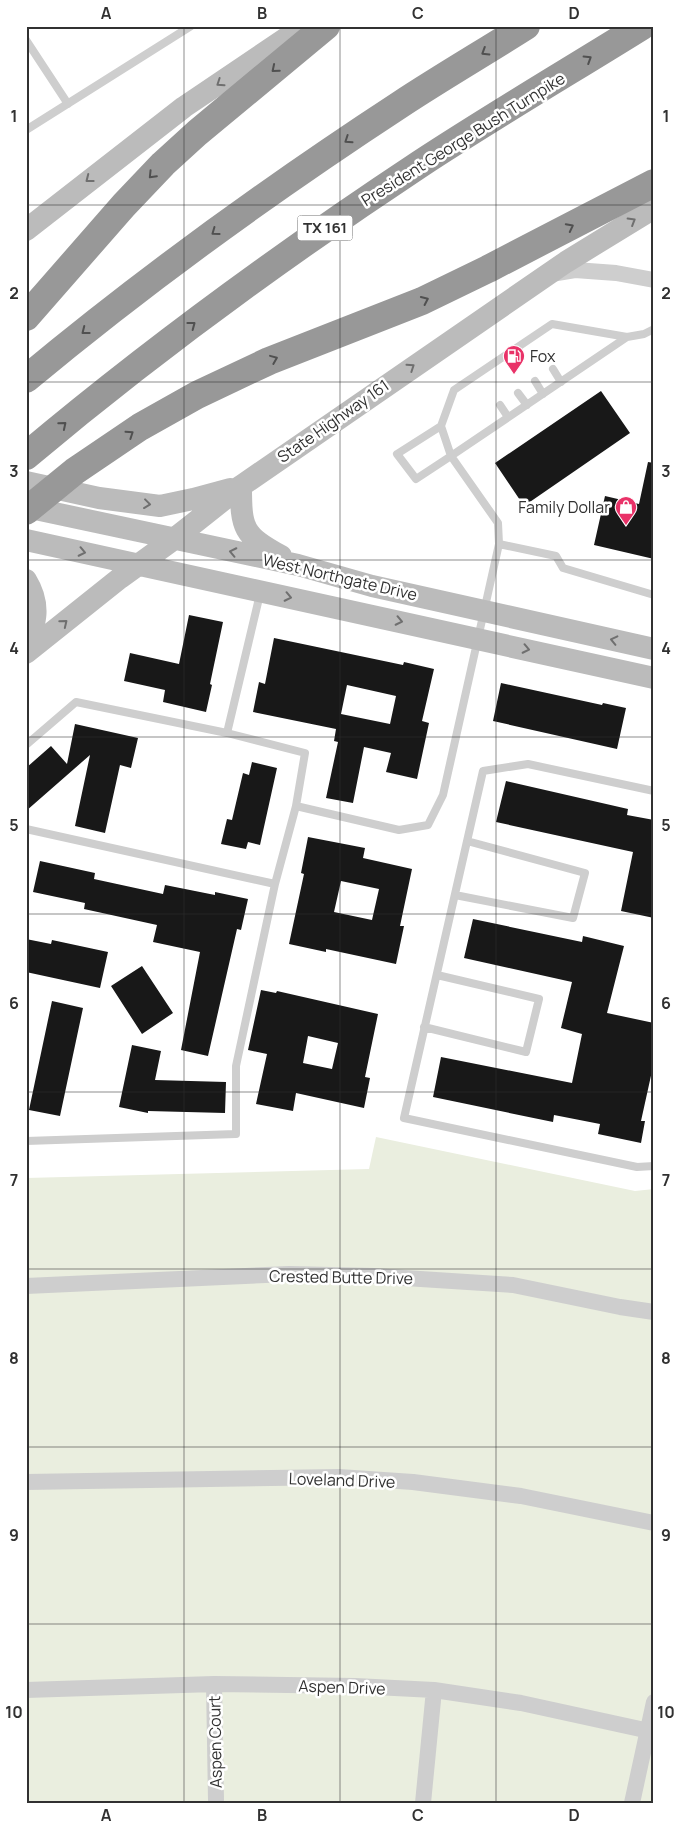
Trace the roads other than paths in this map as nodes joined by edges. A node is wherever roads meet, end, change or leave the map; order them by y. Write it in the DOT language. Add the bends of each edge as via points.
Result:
graph roads {
  1 [pos="192,26"];
  2 [pos="304,26"];
  3 [pos="326,26"];
  4 [pos="526,26"];
  5 [pos="642,26"];
  6 [pos="26,40"];
  7 [pos="68,104"];
  8 [pos="26,130"];
  9 [pos="654,183"];
  10 [pos="654,208"];
  11 [pos="26,230"];
  12 [pos="546,275"];
  13 [pos="654,280"];
  14 [pos="26,317"];
  15 [pos="654,329"];
  16 [pos="627,337"];
  17 [pos="553,370"];
  18 [pos="26,379"];
  19 [pos="535,382"];
  20 [pos="561,382"];
  21 [pos="518,393"];
  22 [pos="543,394"];
  23 [pos="527,404"];
  24 [pos="500,405"];
  25 [pos="508,417"];
  26 [pos="441,426"];
  27 [pos="26,456"];
  28 [pos="452,456"];
  29 [pos="26,482"];
  30 [pos="241,486"];
  31 [pos="26,506"];
  32 [pos="26,511"];
  33 [pos="174,539"];
  34 [pos="30,540"];
  35 [pos="499,544"];
  36 [pos="138,564"];
  37 [pos="298,565"];
  38 [pos="26,580"];
  39 [pos="261,591"];
  40 [pos="654,595"];
  41 [pos="484,610"];
  42 [pos="478,639"];
  43 [pos="654,649"];
  44 [pos="26,652"];
  45 [pos="654,678"];
  46 [pos="227,733"];
  47 [pos="26,745"];
  48 [pos="654,791"];
  49 [pos="296,806"];
  50 [pos="26,830"];
  51 [pos="467,841"];
  52 [pos="275,884"];
  53 [pos="455,895"];
  54 [pos="437,975"];
  55 [pos="424,1028"];
  56 [pos="26,1141"];
  57 [pos="654,1166"];
  58 [pos="26,1286"];
  59 [pos="654,1312"];
  60 [pos="26,1482"];
  61 [pos="654,1523"];
  62 [pos="214,1684"];
  63 [pos="26,1690"];
  64 [pos="434,1690"];
  65 [pos="654,1702"];
  66 [pos="650,1731"];
  67 [pos="216,1800"];
  68 [pos="423,1803"];
  69 [pos="632,1803"];
  1 -- 7 [label="lane"];
  2 -- 11 [label="main road, one-way" via="184,107"];
  3 -- 14 [label="highway, one-way" via="163,164"];
  4 -- 18 [label="highway, one-way" via="402,103 224,225 135,291"];
  27 -- 5 [label="highway, President George Bush Turnpike / TX 161, one-way" via="156,352 332,223"];
  6 -- 7 [label="lane"];
  7 -- 8 [label="lane"];
  32 -- 9 [label="highway, one-way" via="91,460 140,427 197,395 269,361 422,301"];
  12 -- 10 [label="main road, State Highway 161, one-way"];
  12 -- 13 [label="street" via="575,270"];
  30 -- 12 [label="main road, State Highway 161, one-way"];
  15 -- 16 [label="lane"];
  16 -- 20 [label="lane"];
  16 -- 26 [label="lane" via="552,324 498,365 454,390"];
  17 -- 20 [label="lane"];
  19 -- 22 [label="lane"];
  20 -- 22 [label="lane"];
  21 -- 23 [label="lane"];
  22 -- 23 [label="lane"];
  23 -- 25 [label="lane"];
  24 -- 25 [label="lane"];
  25 -- 28 [label="lane"];
  26 -- 28 [label="lane"];
  26 -- 28 [label="lane" via="397,454 416,479"];
  28 -- 35 [label="lane" via="498,523"];
  29 -- 30 [label="main road, one-way" via="99,498 160,506"];
  30 -- 33 [label="main road, State Highway 161"];
  30 -- 37 [label="main road" via="244,526 258,543"];
  31 -- 33 [label="main road, West Northgate Drive"];
  33 -- 36 [label="main road, State Highway 161"];
  37 -- 33 [label="main road, West Northgate Drive, one-way"];
  34 -- 36 [label="main road, West Northgate Drive, one-way"];
  35 -- 40 [label="lane" via="556,556 563,568"];
  35 -- 41 [label="lane"];
  36 -- 39 [label="main road, West Northgate Drive"];
  44 -- 36 [label="main road, State Highway 161, one-way"];
  37 -- 41 [label="main road, West Northgate Drive" via="372,586"];
  38 -- 44 [label="main road" via="33,591 36,618"];
  39 -- 42 [label="main road, West Northgate Drive, one-way"];
  39 -- 46 [label="lane"];
  41 -- 42 [label="lane"];
  43 -- 41 [label="main road, West Northgate Drive, one-way"];
  42 -- 45 [label="main road, West Northgate Drive, one-way"];
  42 -- 49 [label="lane" via="443,794 428,825 399,830"];
  46 -- 47 [label="lane" via="76,702"];
  46 -- 49 [label="lane" via="305,753"];
  48 -- 51 [label="lane" via="528,764 483,771"];
  49 -- 52 [label="lane"];
  50 -- 52 [label="lane"];
  51 -- 53 [label="lane"];
  51 -- 53 [label="lane" via="586,872 573,918"];
  52 -- 56 [label="lane" via="236,1066 236,1134"];
  53 -- 54 [label="lane"];
  54 -- 55 [label="lane"];
  54 -- 55 [label="lane" via="540,999 526,1052"];
  55 -- 57 [label="lane" via="404,1118 637,1166"];
  58 -- 59 [label="street, Crested Butte Drive" via="289,1274 374,1276 513,1285"];
  60 -- 61 [label="street, Loveland Drive" via="339,1477 412,1482 521,1496"];
  62 -- 63 [label="street, Aspen Drive"];
  62 -- 64 [label="street, Aspen Drive"];
  62 -- 67 [label="street, Aspen Court"];
  64 -- 66 [label="street, Aspen Drive" via="521,1703"];
  64 -- 68 [label="street"];
  65 -- 66 [label="street"];
  66 -- 69 [label="street"];
}
